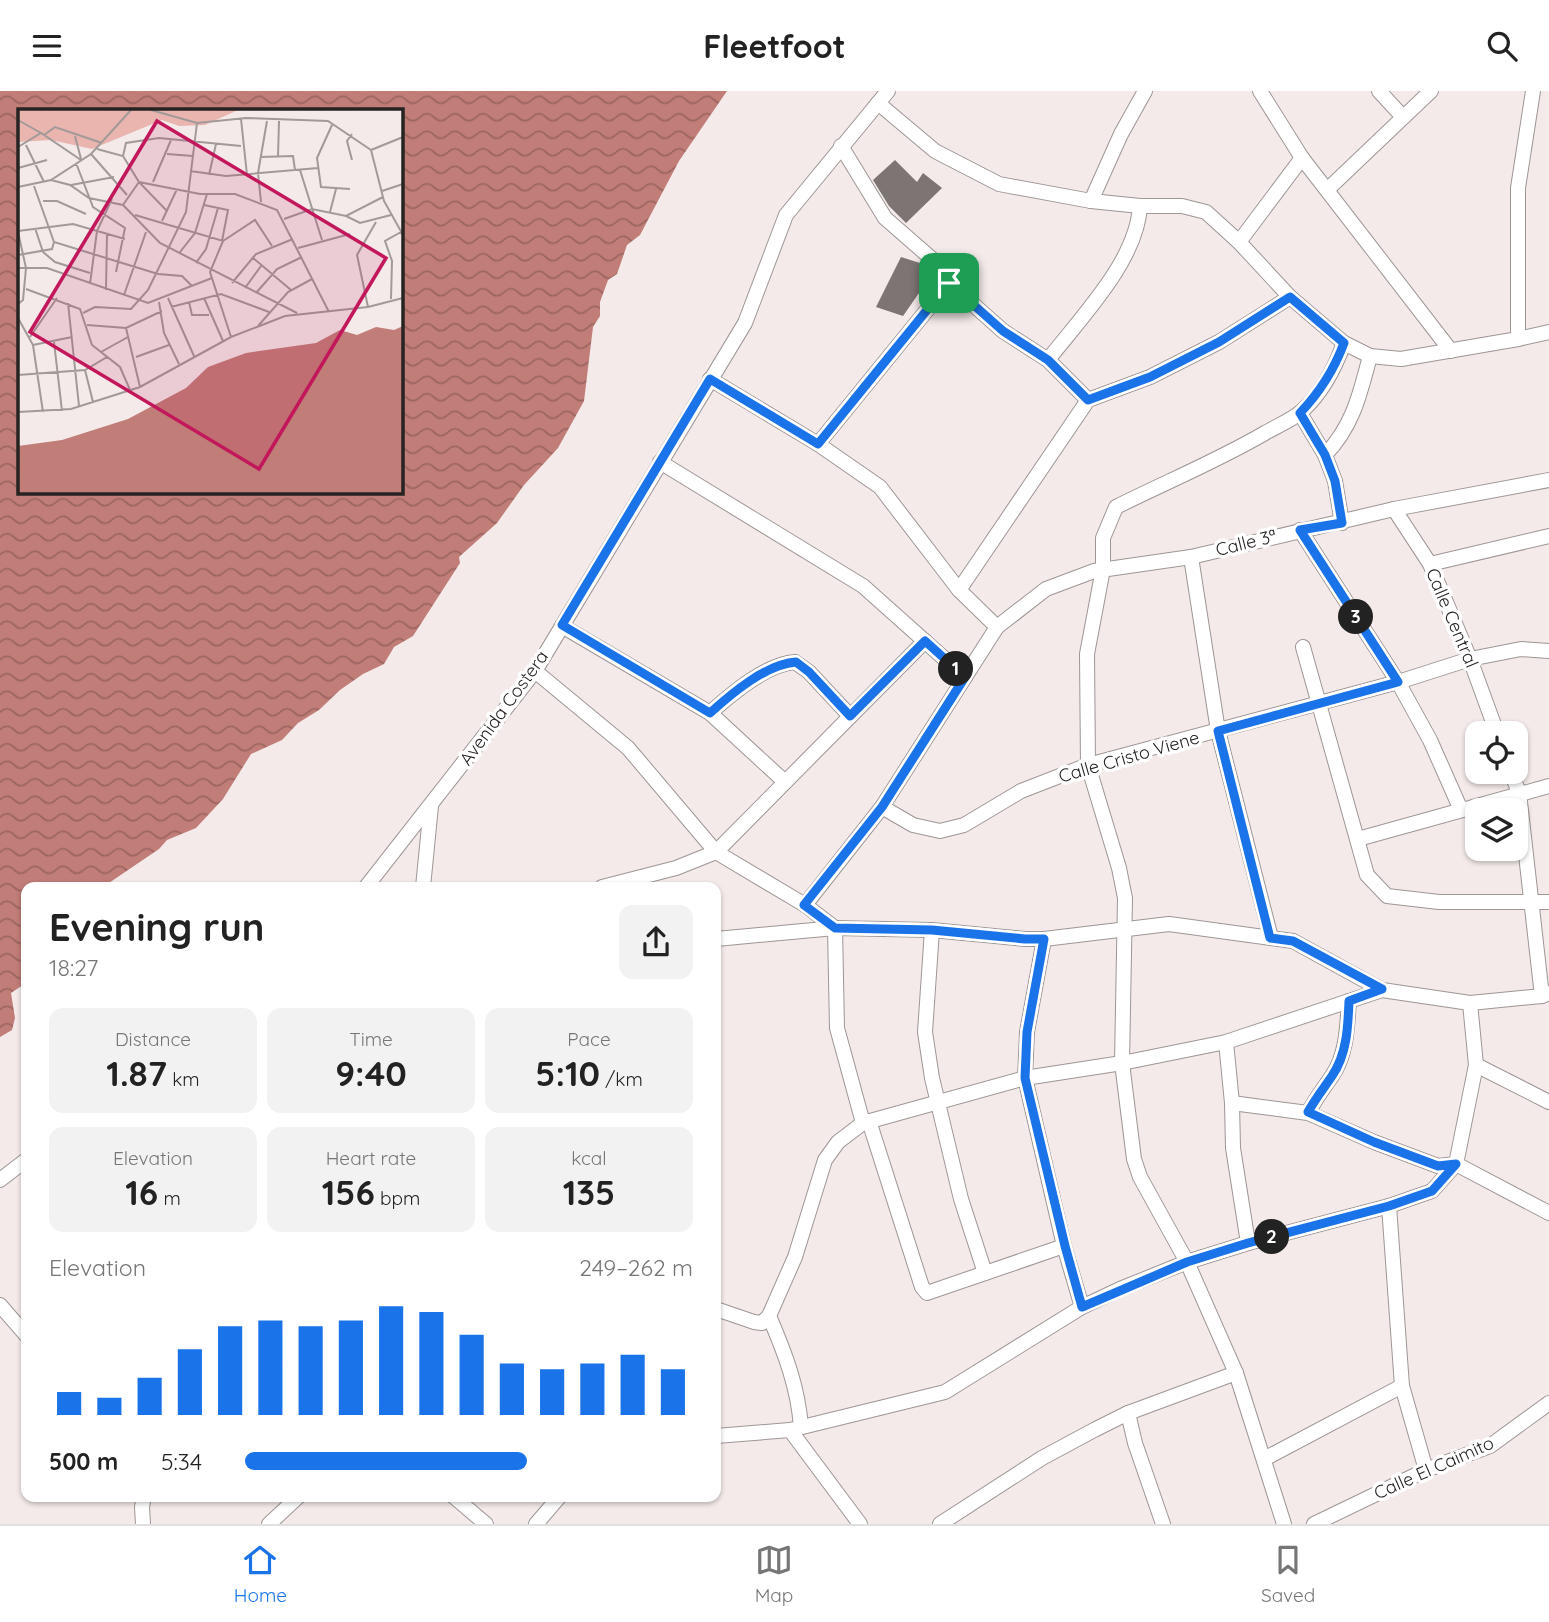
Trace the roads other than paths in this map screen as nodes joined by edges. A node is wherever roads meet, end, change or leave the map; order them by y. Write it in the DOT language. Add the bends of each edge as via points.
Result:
graph roads {
  1 [pos="888,91"];
  2 [pos="1145,91"];
  3 [pos="1260,91"];
  4 [pos="1379,91"];
  5 [pos="1431,91"];
  6 [pos="1533,91"];
  7 [pos="878,103"];
  8 [pos="1402,116"];
  9 [pos="841,146"];
  10 [pos="1302,158"];
  11 [pos="1328,189"];
  12 [pos="1091,201"];
  13 [pos="1140,206"];
  14 [pos="1239,241"];
  15 [pos="949,283"];
  16 [pos="1290,297"];
  17 [pos="1549,332"];
  18 [pos="1518,339"];
  19 [pos="1344,343"];
  20 [pos="1451,351"];
  21 [pos="1370,356"];
  22 [pos="1048,360"];
  23 [pos="710,379"];
  24 [pos="1088,400"];
  25 [pos="1300,413"];
  26 [pos="818,444"];
  27 [pos="1325,455"];
  28 [pos="660,462"];
  29 [pos="1549,480"];
  30 [pos="1394,509"];
  31 [pos="1342,523"];
  32 [pos="1300,530"];
  33 [pos="1549,536"];
  34 [pos="1191,557"];
  35 [pos="1430,565"];
  36 [pos="1103,569"];
  37 [pos="959,590"];
  38 [pos="562,625"];
  39 [pos="997,627"];
  40 [pos="925,641"];
  41 [pos="1303,647"];
  42 [pos="1549,651"];
  43 [pos="1470,659"];
  44 [pos="535,671"];
  45 [pos="965,677"];
  46 [pos="1398,682"];
  47 [pos="1320,703"];
  48 [pos="710,713"];
  49 [pos="850,716"];
  50 [pos="1493,721"];
  51 [pos="1218,731"];
  52 [pos="1088,765"];
  53 [pos="785,782"];
  54 [pos="1516,784"];
  55 [pos="1549,786"];
  56 [pos="1519,793"];
  57 [pos="431,806"];
  58 [pos="882,807"];
  59 [pos="1461,810"];
  60 [pos="1358,839"];
  61 [pos="716,852"];
  62 [pos="370,882"];
  63 [pos="423,882"];
  64 [pos="621,882"];
  65 [pos="1530,901"];
  66 [pos="1549,902"];
  67 [pos="804,905"];
  68 [pos="835,928"];
  69 [pos="1123,929"];
  70 [pos="932,930"];
  71 [pos="1270,938"];
  72 [pos="721,939"];
  73 [pos="1044,939"];
  74 [pos="1382,989"];
  75 [pos="1545,995"];
  76 [pos="1349,1001"];
  77 [pos="1470,1003"];
  78 [pos="1226,1042"];
  79 [pos="1122,1063"];
  80 [pos="1476,1065"];
  81 [pos="1025,1078"];
  82 [pos="938,1102"];
  83 [pos="1549,1102"];
  84 [pos="1232,1103"];
  85 [pos="1308,1112"];
  86 [pos="866,1122"];
  87 [pos="21,1164"];
  88 [pos="1456,1164"];
  89 [pos="0,1180"];
  90 [pos="1389,1206"];
  91 [pos="1549,1213"];
  92 [pos="1248,1243"];
  93 [pos="1065,1246"];
  94 [pos="1187,1262"];
  95 [pos="985,1273"];
  96 [pos="0,1305"];
  97 [pos="1082,1307"];
  98 [pos="721,1311"];
  99 [pos="769,1317"];
  100 [pos="21,1329"];
  101 [pos="1236,1373"];
  102 [pos="1402,1386"];
  103 [pos="1549,1403"];
  104 [pos="1128,1413"];
  105 [pos="796,1429"];
  106 [pos="721,1436"];
  107 [pos="1264,1459"];
  108 [pos="1426,1470"];
  109 [pos="143,1502"];
  110 [pos="293,1502"];
  111 [pos="460,1502"];
  112 [pos="555,1502"];
  113 [pos="143,1524"];
  114 [pos="269,1524"];
  115 [pos="486,1524"];
  116 [pos="536,1524"];
  117 [pos="860,1524"];
  118 [pos="941,1524"];
  119 [pos="1163,1524"];
  120 [pos="1284,1524"];
  121 [pos="1314,1524"];
  1 -- 7 [label="street, Avenida Costera"];
  2 -- 12 [label="street"];
  3 -- 10 [label="street"];
  4 -- 8 [label="street"];
  5 -- 8 [label="street"];
  6 -- 18 [label="street" via="1518,188"];
  7 -- 9 [label="street, Avenida Costera"];
  7 -- 12 [label="street" via="935,151 999,184"];
  8 -- 11 [label="street"];
  9 -- 15 [label="street" via="885,218 940,266"];
  9 -- 23 [label="street, Avenida Costera" via="786,215 745,323"];
  10 -- 11 [label="street"];
  10 -- 14 [label="street"];
  11 -- 20 [label="street"];
  12 -- 13 [label="street"];
  13 -- 14 [label="street" via="1182,206 1206,212"];
  13 -- 22 [label="street" via="1128,254"];
  14 -- 16 [label="street"];
  15 -- 22 [label="street" via="1003,331"];
  15 -- 26 [label="street"];
  16 -- 19 [label="street"];
  16 -- 24 [label="street" via="1219,342 1150,377"];
  17 -- 18 [label="street"];
  18 -- 20 [label="street"];
  19 -- 21 [label="street"];
  19 -- 25 [label="street" via="1317,395"];
  20 -- 21 [label="street" via="1401,359"];
  21 -- 27 [label="street" via="1341,439"];
  22 -- 24 [label="street"];
  23 -- 26 [label="street"];
  23 -- 28 [label="street, Avenida Costera"];
  24 -- 37 [label="street"];
  25 -- 27 [label="street"];
  25 -- 36 [label="street" via="1227,456 1116,507 1103,538"];
  26 -- 37 [label="street" via="880,487"];
  27 -- 31 [label="street"];
  28 -- 38 [label="street, Avenida Costera"];
  28 -- 40 [label="street" via="863,586"];
  29 -- 30 [label="street, Calle 3ª"];
  30 -- 31 [label="street, Calle 3ª"];
  30 -- 35 [label="street, Calle Central"];
  31 -- 32 [label="street, Calle 3ª"];
  32 -- 34 [label="street, Calle 3ª"];
  32 -- 46 [label="street"];
  33 -- 35 [label="street"];
  34 -- 36 [label="street, Calle 3ª"];
  34 -- 51 [label="street"];
  35 -- 43 [label="street, Calle Central"];
  36 -- 39 [label="street, Calle 3ª" via="1046,589"];
  36 -- 52 [label="street" via="1087,654"];
  37 -- 39 [label="street"];
  38 -- 44 [label="street, Avenida Costera"];
  38 -- 48 [label="street"];
  39 -- 45 [label="street, Calle 3ª"];
  40 -- 45 [label="street"];
  40 -- 49 [label="street"];
  41 -- 47 [label="street"];
  42 -- 43 [label="street, Calle Cristo Viene" via="1521,649"];
  43 -- 46 [label="street, Calle Cristo Viene"];
  43 -- 50 [label="street, Calle Central"];
  44 -- 57 [label="street, Avenida Costera"];
  44 -- 61 [label="street" via="628,748"];
  45 -- 58 [label="street, Calle 3ª"];
  46 -- 47 [label="street, Calle Cristo Viene"];
  46 -- 59 [label="street"];
  47 -- 51 [label="street, Calle Cristo Viene"];
  47 -- 60 [label="street"];
  48 -- 49 [label="street" via="775,666 796,662"];
  48 -- 53 [label="street"];
  49 -- 53 [label="street"];
  51 -- 52 [label="street, Calle Cristo Viene"];
  51 -- 71 [label="street"];
  52 -- 58 [label="street, Calle Cristo Viene" via="1021,791 964,825 940,831 913,825"];
  52 -- 69 [label="street" via="1119,868 1125,898"];
  53 -- 61 [label="street"];
  54 -- 56 [label="street"];
  55 -- 56 [label="street"];
  56 -- 59 [label="street"];
  56 -- 65 [label="street"];
  57 -- 62 [label="street, Avenida Costera"];
  57 -- 63 [label="street"];
  58 -- 67 [label="street, Calle 3ª"];
  59 -- 60 [label="street"];
  60 -- 65 [label="street" via="1367,875 1387,896 1439,902"];
  61 -- 64 [label="street"];
  61 -- 67 [label="street"];
  65 -- 66 [label="street"];
  65 -- 75 [label="street"];
  67 -- 68 [label="street"];
  68 -- 70 [label="street"];
  68 -- 72 [label="street"];
  68 -- 86 [label="street" via="837,1028"];
  69 -- 71 [label="street" via="1168,924"];
  69 -- 73 [label="street"];
  69 -- 79 [label="street"];
  70 -- 73 [label="street"];
  70 -- 82 [label="street" via="925,1032"];
  71 -- 74 [label="street" via="1293,941"];
  73 -- 81 [label="street" via="1027,1032"];
  74 -- 76 [label="street"];
  74 -- 77 [label="street"];
  75 -- 77 [label="street"];
  76 -- 78 [label="street"];
  76 -- 85 [label="street" via="1346,1044 1333,1075"];
  77 -- 80 [label="street"];
  78 -- 79 [label="street"];
  78 -- 84 [label="street"];
  79 -- 81 [label="street"];
  79 -- 94 [label="street" via="1134,1159"];
  80 -- 83 [label="street"];
  80 -- 88 [label="street"];
  81 -- 82 [label="street"];
  81 -- 93 [label="street"];
  82 -- 86 [label="street"];
  82 -- 95 [label="street" via="961,1199"];
  84 -- 85 [label="street"];
  84 -- 92 [label="street" via="1233,1148"];
  85 -- 88 [label="street" via="1438,1166"];
  86 -- 95 [label="street" via="922,1287 933,1292"];
  86 -- 99 [label="street" via="838,1142 825,1160 796,1257"];
  87 -- 89 [label="street"];
  88 -- 90 [label="street" via="1432,1191"];
  88 -- 91 [label="street"];
  90 -- 92 [label="street"];
  90 -- 102 [label="street"];
  92 -- 94 [label="street"];
  93 -- 95 [label="street"];
  93 -- 97 [label="street"];
  94 -- 97 [label="street"];
  94 -- 101 [label="street"];
  96 -- 100 [label="street"];
  97 -- 105 [label="street" via="945,1392"];
  98 -- 99 [label="street" via="754,1322"];
  99 -- 105 [label="street" via="789,1362 799,1402"];
  101 -- 104 [label="street"];
  101 -- 107 [label="street"];
  102 -- 107 [label="street"];
  102 -- 108 [label="street"];
  103 -- 108 [label="street, Calle El Caimito" via="1490,1446"];
  104 -- 118 [label="street" via="1042,1458"];
  104 -- 119 [label="street"];
  105 -- 106 [label="street"];
  105 -- 117 [label="street"];
  107 -- 120 [label="street"];
  108 -- 121 [label="street, Calle El Caimito"];
  109 -- 113 [label="street"];
  110 -- 114 [label="street"];
  111 -- 115 [label="street"];
  112 -- 116 [label="street"];
}
